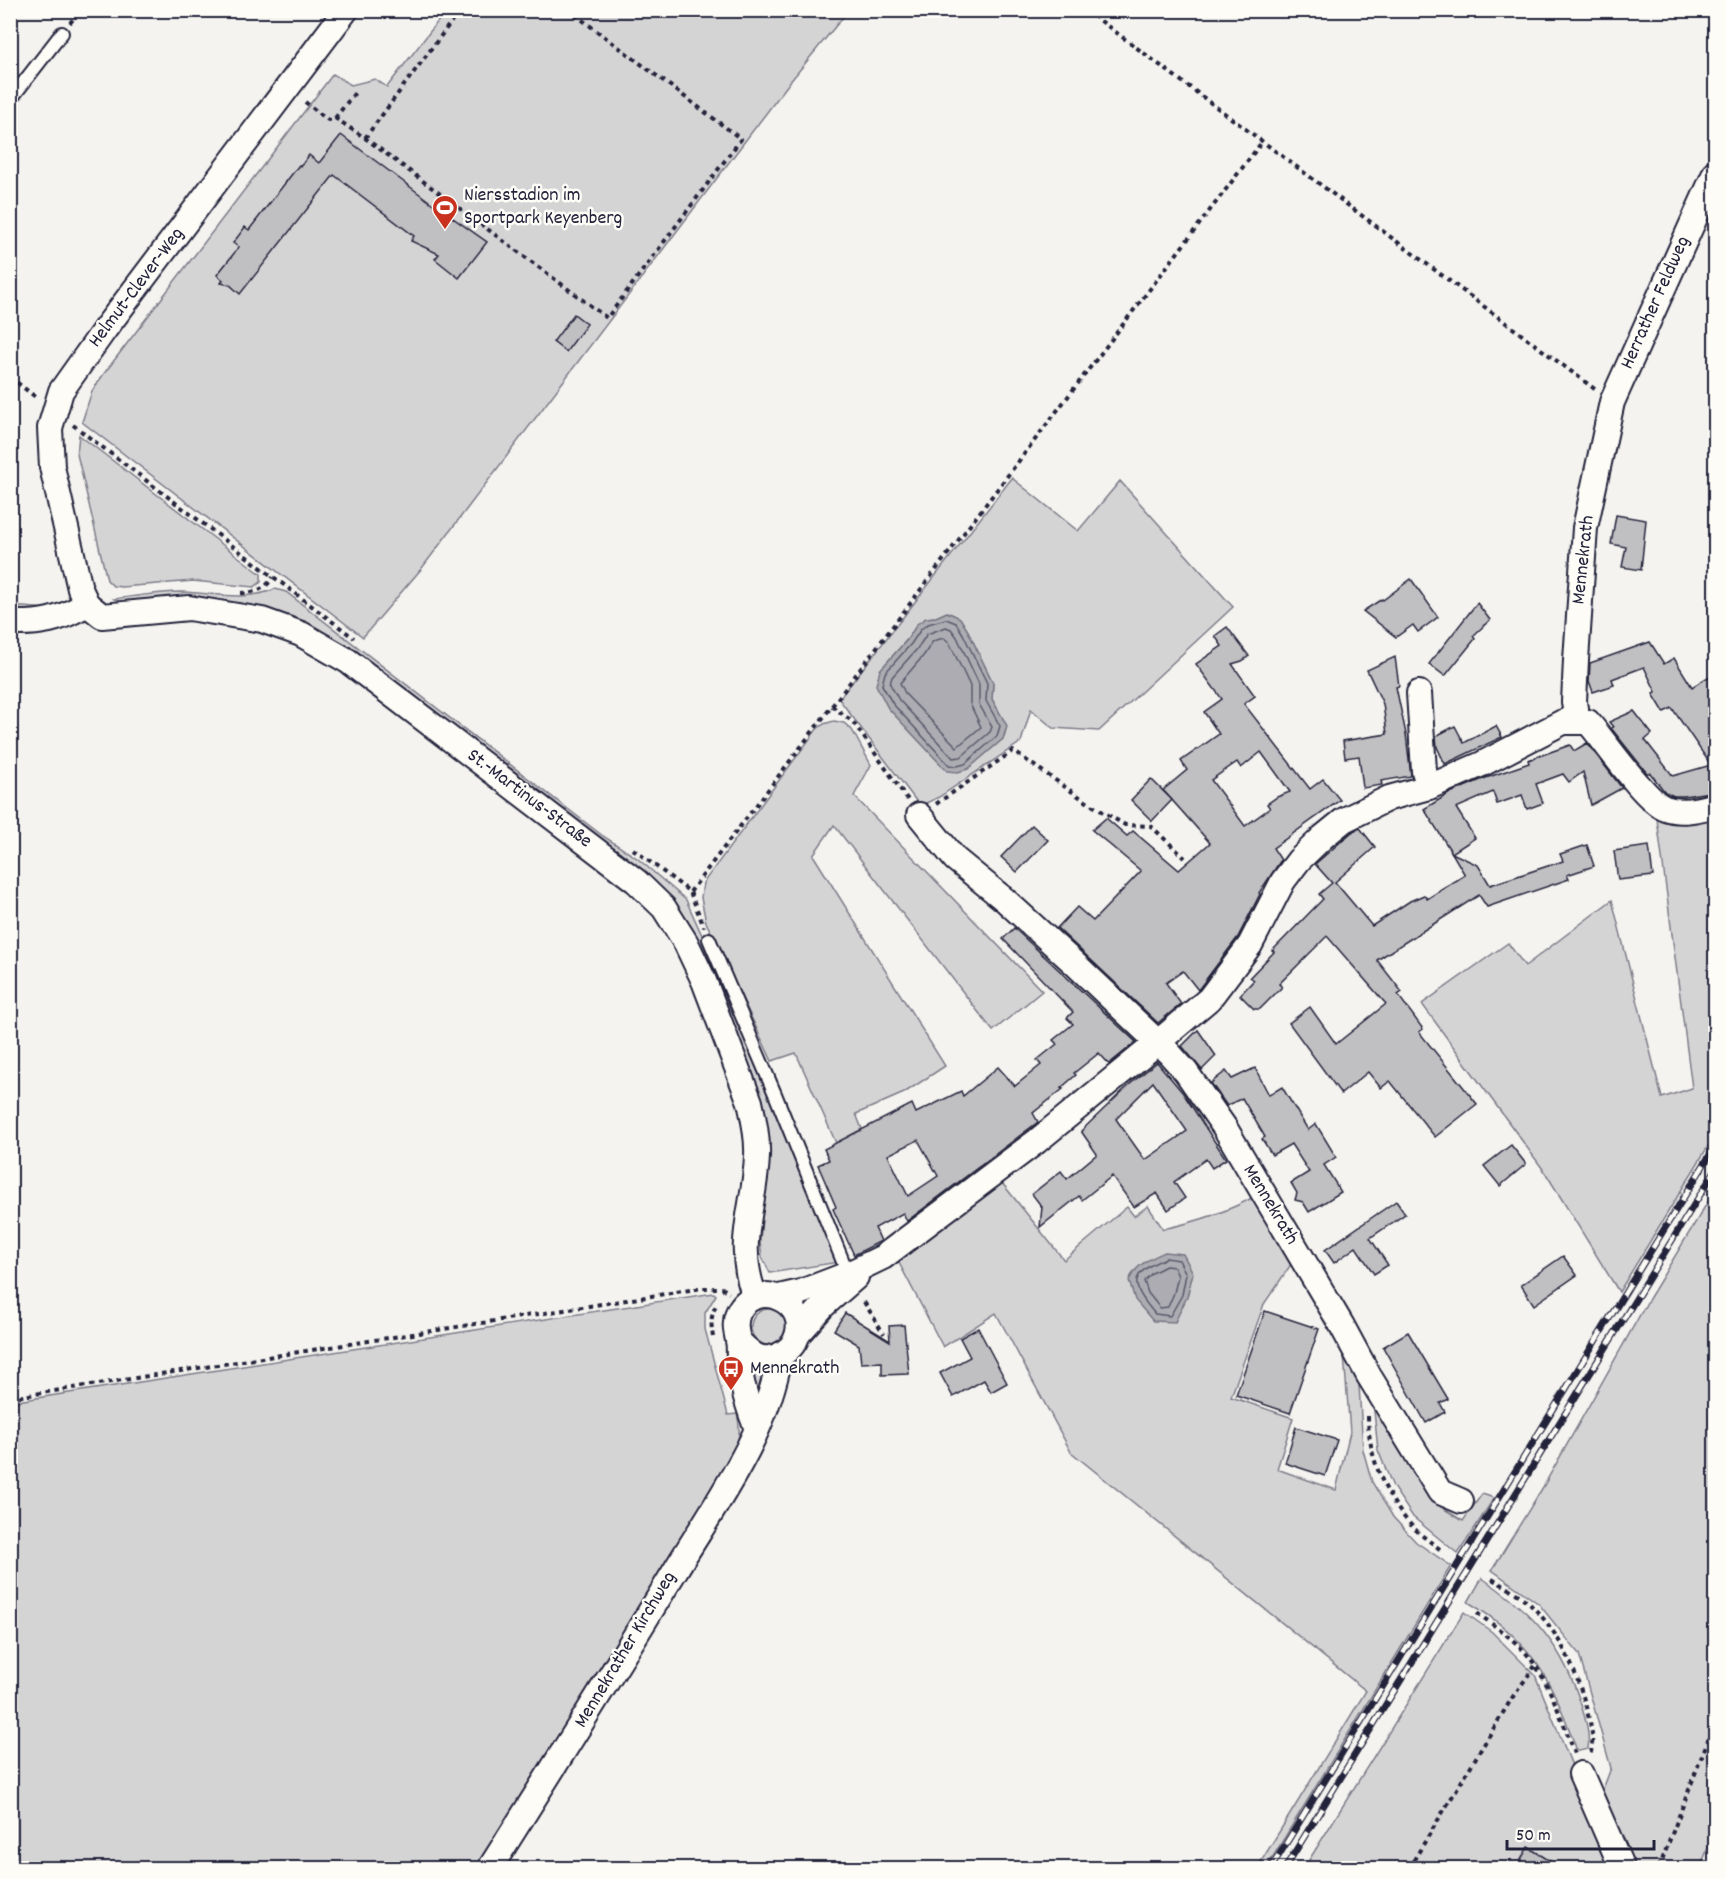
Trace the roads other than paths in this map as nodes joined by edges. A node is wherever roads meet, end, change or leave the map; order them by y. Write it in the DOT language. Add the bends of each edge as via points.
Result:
graph roads {
  1 [pos="346,10"];
  2 [pos="62,33"];
  3 [pos="10,100"];
  4 [pos="1716,171"];
  5 [pos="1612,402"];
  6 [pos="87,604"];
  7 [pos="10,623"];
  8 [pos="1419,693"];
  9 [pos="1577,721"];
  10 [pos="1429,787"];
  11 [pos="1716,806"];
  12 [pos="919,816"];
  13 [pos="709,939"];
  14 [pos="1158,1043"];
  15 [pos="870,1264"];
  16 [pos="848,1274"];
  17 [pos="759,1300"];
  18 [pos="798,1334"];
  19 [pos="738,1341"];
  20 [pos="780,1355"];
  21 [pos="757,1429"];
  22 [pos="1461,1501"];
  23 [pos="1581,1774"];
  24 [pos="490,1869"];
  25 [pos="1622,1869"];
  1 -- 6 [label="street, Helmut-Clever-Weg" via="66,385 68,417 50,435 52,467 80,589"];
  2 -- 3 [label="lane"];
  4 -- 5 [label="street, Herrather Feldweg"];
  5 -- 9 [label="street, Mennekrath" via="1586,528 1574,702"];
  6 -- 7 [label="street" via="54,620"];
  6 -- 17 [label="street, St.-Martinus-Straße" via="102,616 189,608 219,612 262,620 301,634 348,661 636,881 664,908 704,981 750,1102 757,1157 744,1250 749,1282"];
  8 -- 10 [label="street" via="1424,771"];
  9 -- 10 [label="street" via="1563,722"];
  9 -- 11 [label="street" via="1588,722 1650,798 1665,808 1686,811"];
  10 -- 14 [label="street" via="1363,809 1323,837 1283,881 1250,945 1230,973 1209,999"];
  12 -- 14 [label="street, Mennekrath" via="955,859 1005,900"];
  13 -- 16 [label="lane"];
  14 -- 15 [label="street" via="981,1184"];
  14 -- 22 [label="street, Mennekrath" via="1186,1072 1224,1128 1440,1492"];
  15 -- 16 [label="street"];
  15 -- 18 [label="street"];
  16 -- 17 [label="street" via="801,1292"];
  17 -- 18 [label="street" via="793,1308"];
  17 -- 19 [label="street" via="738,1314"];
  18 -- 20 [label="street, Mennekrather Kirchweg" via="794,1344"];
  19 -- 20 [label="street" via="761,1358"];
  19 -- 21 [label="street" via="739,1366"];
  20 -- 21 [label="street, Mennekrather Kirchweg"];
  21 -- 24 [label="street, Mennekrather Kirchweg" via="587,1716"];
  23 -- 25 [label="street"];
}
